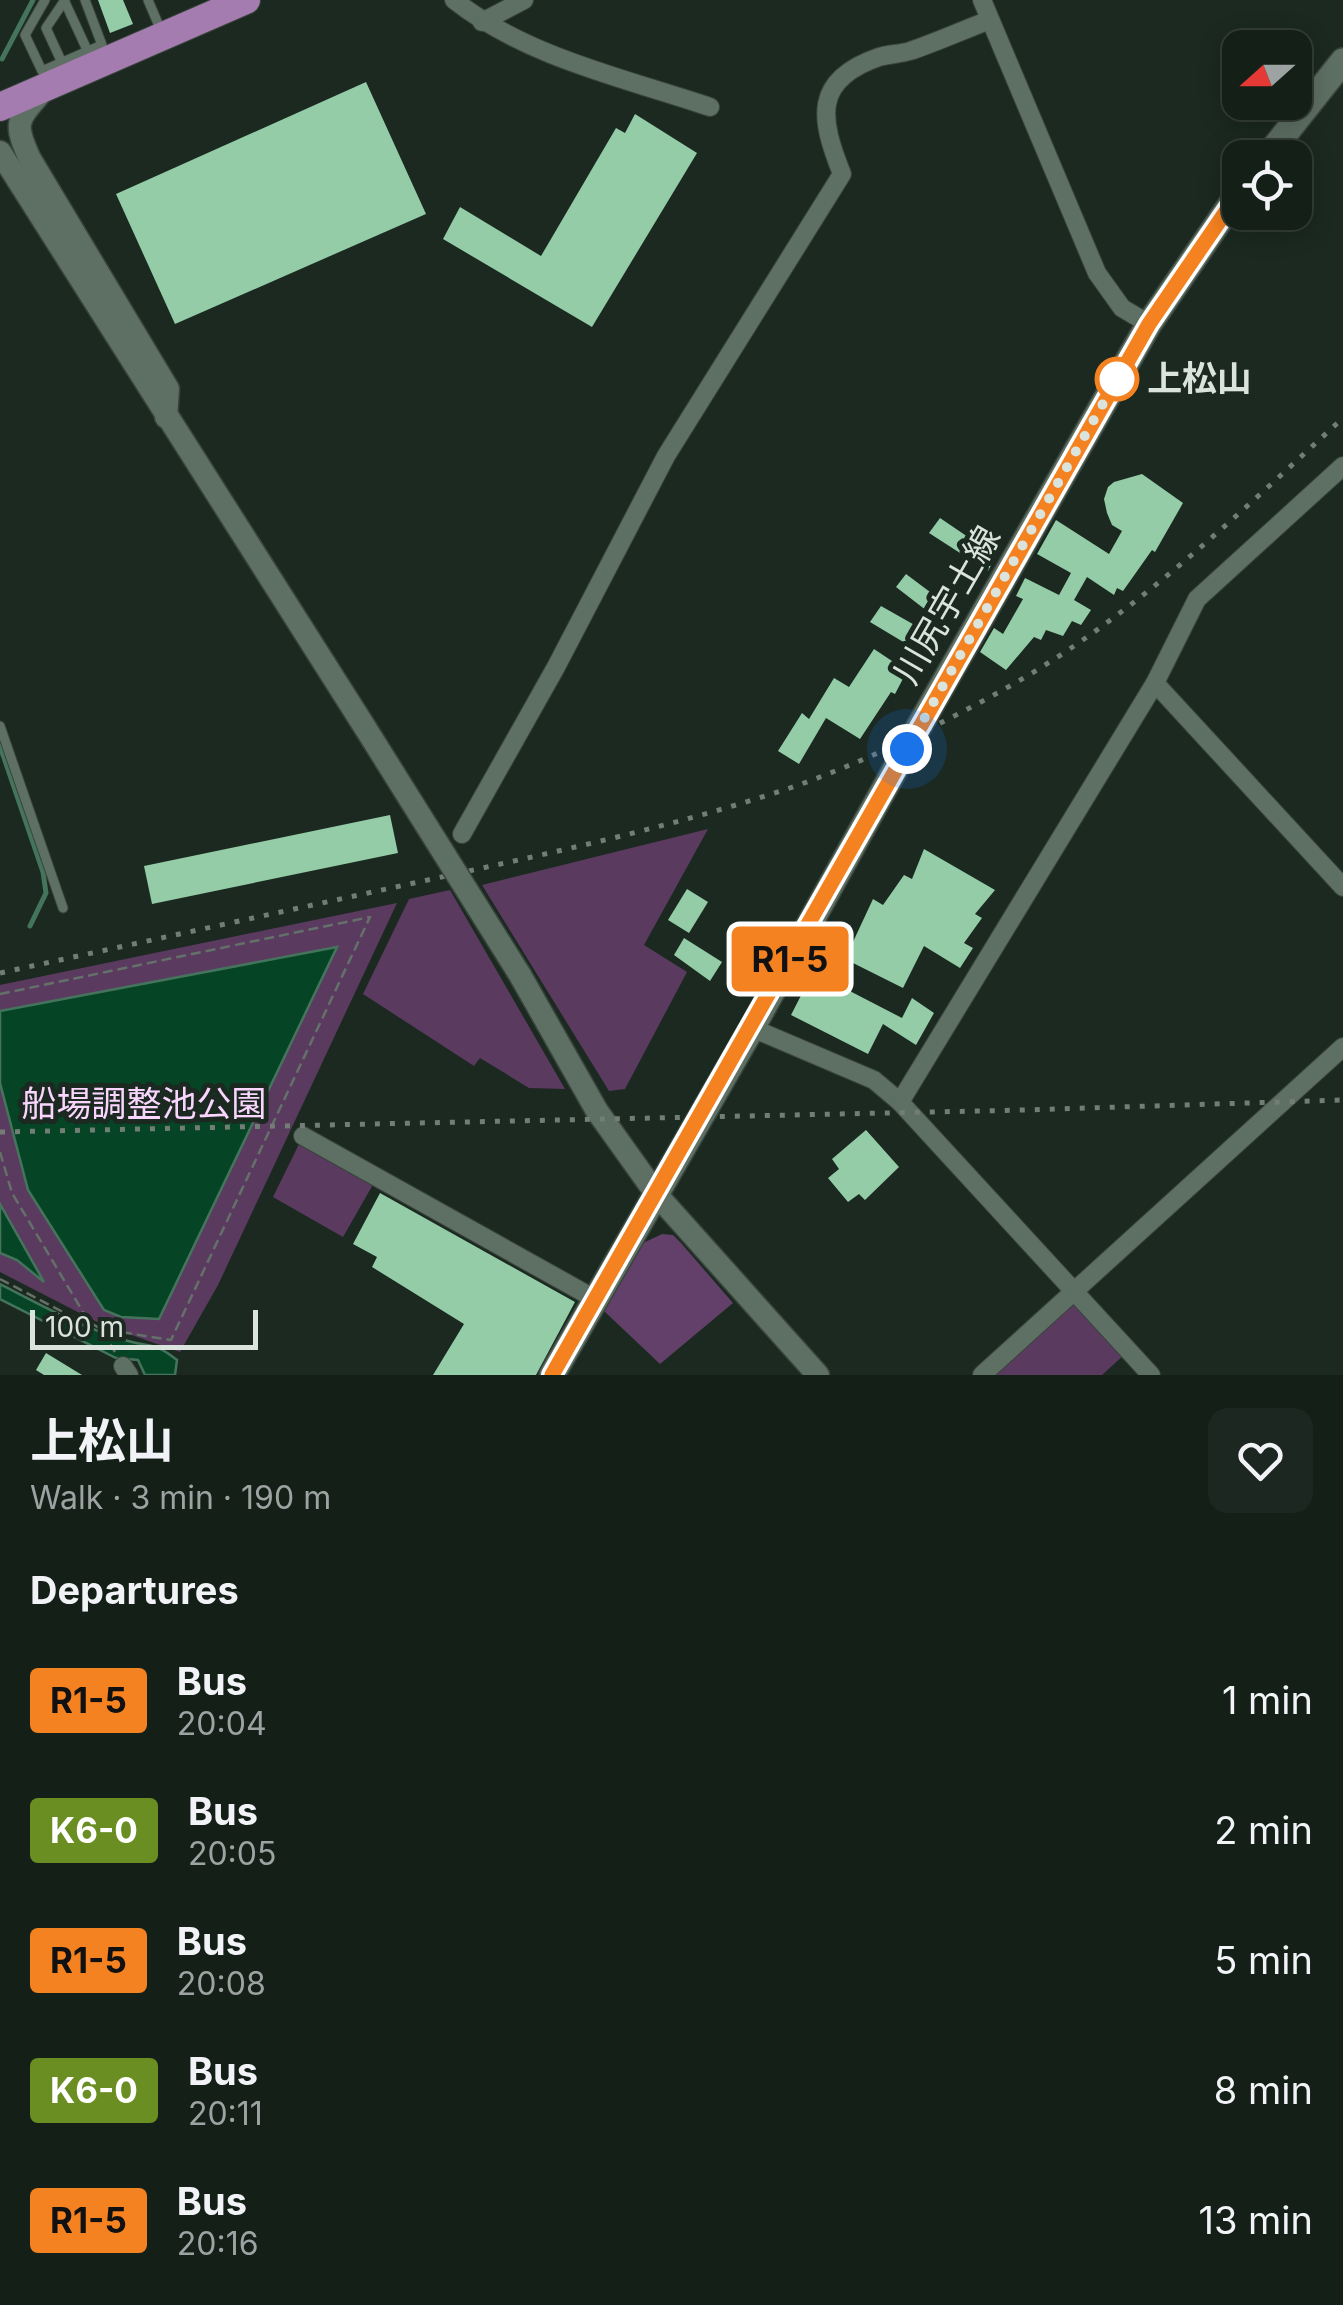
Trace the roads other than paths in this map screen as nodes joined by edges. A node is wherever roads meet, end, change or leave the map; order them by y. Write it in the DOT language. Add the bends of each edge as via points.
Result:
graph roads {
  1 [pos="45,0"];
  2 [pos="65,0"];
  3 [pos="85,0"];
  4 [pos="454,0"];
  5 [pos="524,0"];
  6 [pos="982,0"];
  7 [pos="141,1"];
  8 [pos="227,4"];
  9 [pos="990,20"];
  10 [pos="482,22"];
  11 [pos="163,36"];
  12 [pos="1343,60"];
  13 [pos="70,76"];
  14 [pos="4,95"];
  15 [pos="710,107"];
  16 [pos="1280,140"];
  17 [pos="0,152"];
  18 [pos="8,178"];
  19 [pos="1222,217"];
  20 [pos="1149,324"];
  21 [pos="166,416"];
  22 [pos="1343,466"];
  23 [pos="1155,682"];
  24 [pos="0,726"];
  25 [pos="462,834"];
  26 [pos="1343,887"];
  27 [pos="62,908"];
  28 [pos="752,1028"];
  29 [pos="1343,1047"];
  30 [pos="900,1102"];
  31 [pos="304,1136"];
  32 [pos="656,1195"];
  33 [pos="1075,1294"];
  34 [pos="595,1299"];
  35 [pos="552,1375"];
  36 [pos="818,1375"];
  37 [pos="982,1375"];
  38 [pos="1150,1375"];
  1 -- 3 [label="lane" via="25,34 42,71 102,45"];
  2 -- 13 [label="lane"];
  2 -- 13 [label="lane" via="46,28"];
  4 -- 10 [label="street"];
  5 -- 10 [label="street"];
  6 -- 9 [label="street"];
  7 -- 11 [label="lane"];
  8 -- 11 [label="main road"];
  9 -- 20 [label="street" via="1097,273 1122,308"];
  9 -- 25 [label="street" via="879,57 842,76 828,92 824,114 842,174 666,456"];
  10 -- 15 [label="street" via="522,43"];
  11 -- 13 [label="main road"];
  12 -- 16 [label="main road"];
  13 -- 14 [label="main road"];
  13 -- 21 [label="street" via="22,115 18,134 168,389"];
  17 -- 18 [label="street"];
  18 -- 21 [label="street"];
  19 -- 20 [label="main road, 川尻宇土線"];
  20 -- 28 [label="main road, 川尻宇土線"];
  21 -- 32 [label="street, bridge" via="520,975 596,1112"];
  22 -- 23 [label="street" via="1198,599"];
  23 -- 26 [label="street"];
  23 -- 30 [label="street"];
  24 -- 27 [label="lane"];
  28 -- 30 [label="street" via="874,1080"];
  28 -- 32 [label="main road, 川尻宇土線"];
  29 -- 33 [label="street"];
  30 -- 33 [label="street"];
  31 -- 34 [label="street"];
  32 -- 34 [label="main road, 川尻宇土線"];
  32 -- 36 [label="street"];
  33 -- 37 [label="street"];
  33 -- 38 [label="street"];
  34 -- 35 [label="main road, 川尻宇土線"];
}
